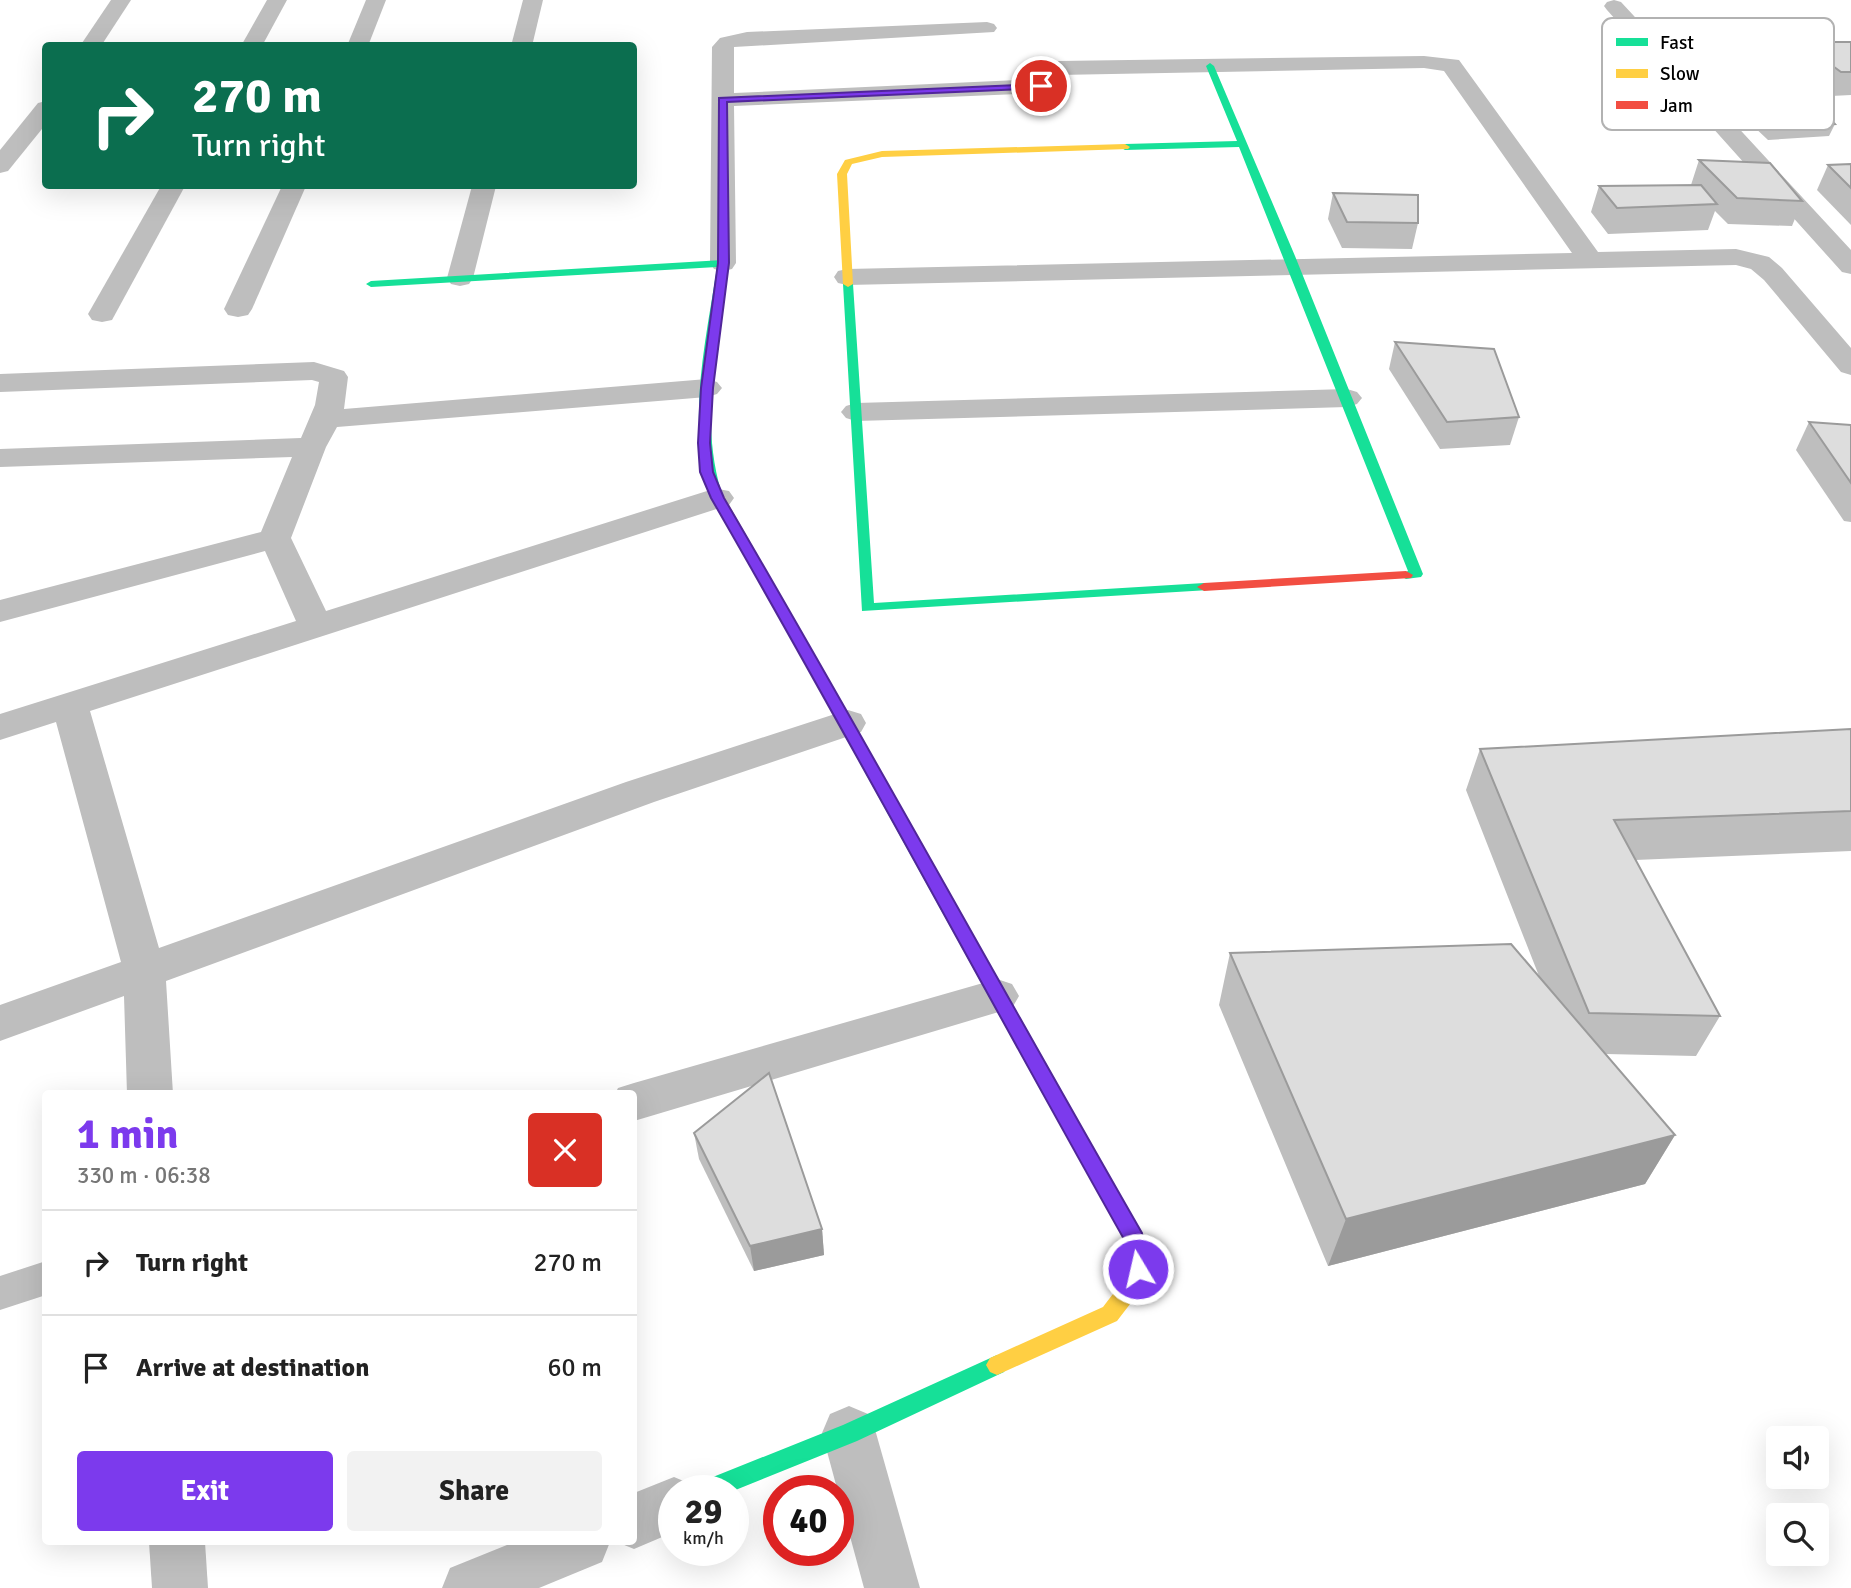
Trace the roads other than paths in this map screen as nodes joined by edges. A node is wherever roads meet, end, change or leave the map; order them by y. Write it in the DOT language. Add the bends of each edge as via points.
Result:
graph roads {
  1 [pos="121,0"];
  2 [pos="276,0"];
  3 [pos="376,0"];
  4 [pos="533,0"];
  5 [pos="1614,6"];
  6 [pos="1625,18"];
  7 [pos="987,28"];
  8 [pos="93,42"];
  9 [pos="253,42"];
  10 [pos="359,42"];
  11 [pos="522,42"];
  12 [pos="1210,66"];
  13 [pos="1058,68"];
  14 [pos="1041,86"];
  15 [pos="723,100"];
  16 [pos="42,113"];
  17 [pos="1727,130"];
  18 [pos="1244,144"];
  19 [pos="0,166"];
  20 [pos="171,189"];
  21 [pos="293,189"];
  22 [pos="483,189"];
  23 [pos="1589,258"];
  24 [pos="723,263"];
  25 [pos="1295,266"];
  26 [pos="1851,266"];
  27 [pos="847,277"];
  28 [pos="460,278"];
  29 [pos="371,284"];
  30 [pos="238,309"];
  31 [pos="102,314"];
  32 [pos="1851,366"];
  33 [pos="0,383"];
  34 [pos="707,388"];
  35 [pos="1347,398"];
  36 [pos="856,412"];
  37 [pos="327,419"];
  38 [pos="311,447"];
  39 [pos="0,458"];
  40 [pos="718,498"];
  41 [pos="275,538"];
  42 [pos="0,611"];
  43 [pos="316,627"];
  44 [pos="70,706"];
  45 [pos="848,723"];
  46 [pos="0,727"];
  47 [pos="144,970"];
  48 [pos="997,996"];
  49 [pos="0,1023"];
  50 [pos="150,1090"];
  51 [pos="637,1101"];
  52 [pos="42,1279"];
  53 [pos="0,1293"];
  54 [pos="849,1433"];
  55 [pos="745,1475"];
  56 [pos="658,1511"];
  57 [pos="637,1520"];
  58 [pos="177,1545"];
  59 [pos="575,1545"];
  60 [pos="180,1588"];
  61 [pos="470,1588"];
  62 [pos="892,1588"];
  1 -- 8 [label="street"];
  2 -- 9 [label="street"];
  3 -- 10 [label="street"];
  4 -- 11 [label="street"];
  5 -- 6 [label="street"];
  7 -- 15 [label="street" via="734,39 723,47"];
  12 -- 13 [label="street"];
  12 -- 18 [label="street"];
  12 -- 23 [label="street" via="1451,65"];
  14 -- 15 [label="street"];
  15 -- 24 [label="street"];
  16 -- 19 [label="street"];
  17 -- 26 [label="street"];
  18 -- 25 [label="street"];
  18 -- 27 [label="street" via="862,157 848,162 842,174"];
  20 -- 31 [label="street"];
  21 -- 30 [label="street"];
  22 -- 28 [label="street"];
  23 -- 25 [label="street"];
  23 -- 32 [label="street" via="1714,256 1760,263"];
  24 -- 28 [label="street"];
  24 -- 34 [label="street"];
  25 -- 27 [label="street"];
  25 -- 35 [label="street"];
  27 -- 36 [label="street"];
  28 -- 29 [label="street"];
  33 -- 37 [label="street" via="314,371 334,377"];
  34 -- 37 [label="street"];
  34 -- 40 [label="street" via="704,443 707,472"];
  35 -- 36 [label="street"];
  35 -- 36 [label="street" via="1416,574 867,608"];
  37 -- 38 [label="street"];
  38 -- 39 [label="street"];
  38 -- 41 [label="street"];
  40 -- 43 [label="street"];
  40 -- 45 [label="street"];
  41 -- 42 [label="street"];
  41 -- 43 [label="street"];
  43 -- 44 [label="street"];
  44 -- 46 [label="street"];
  44 -- 47 [label="street"];
  45 -- 47 [label="street" via="640,792"];
  45 -- 48 [label="street"];
  47 -- 49 [label="street"];
  47 -- 50 [label="street"];
  48 -- 51 [label="street"];
  48 -- 54 [label="street" via="1135,1239 1138,1269 1130,1293 1110,1314"];
  52 -- 53 [label="lane"];
  54 -- 55 [label="street"];
  54 -- 62 [label="street"];
  56 -- 57 [label="street"];
  58 -- 60 [label="street"];
  59 -- 61 [label="street"];
}
